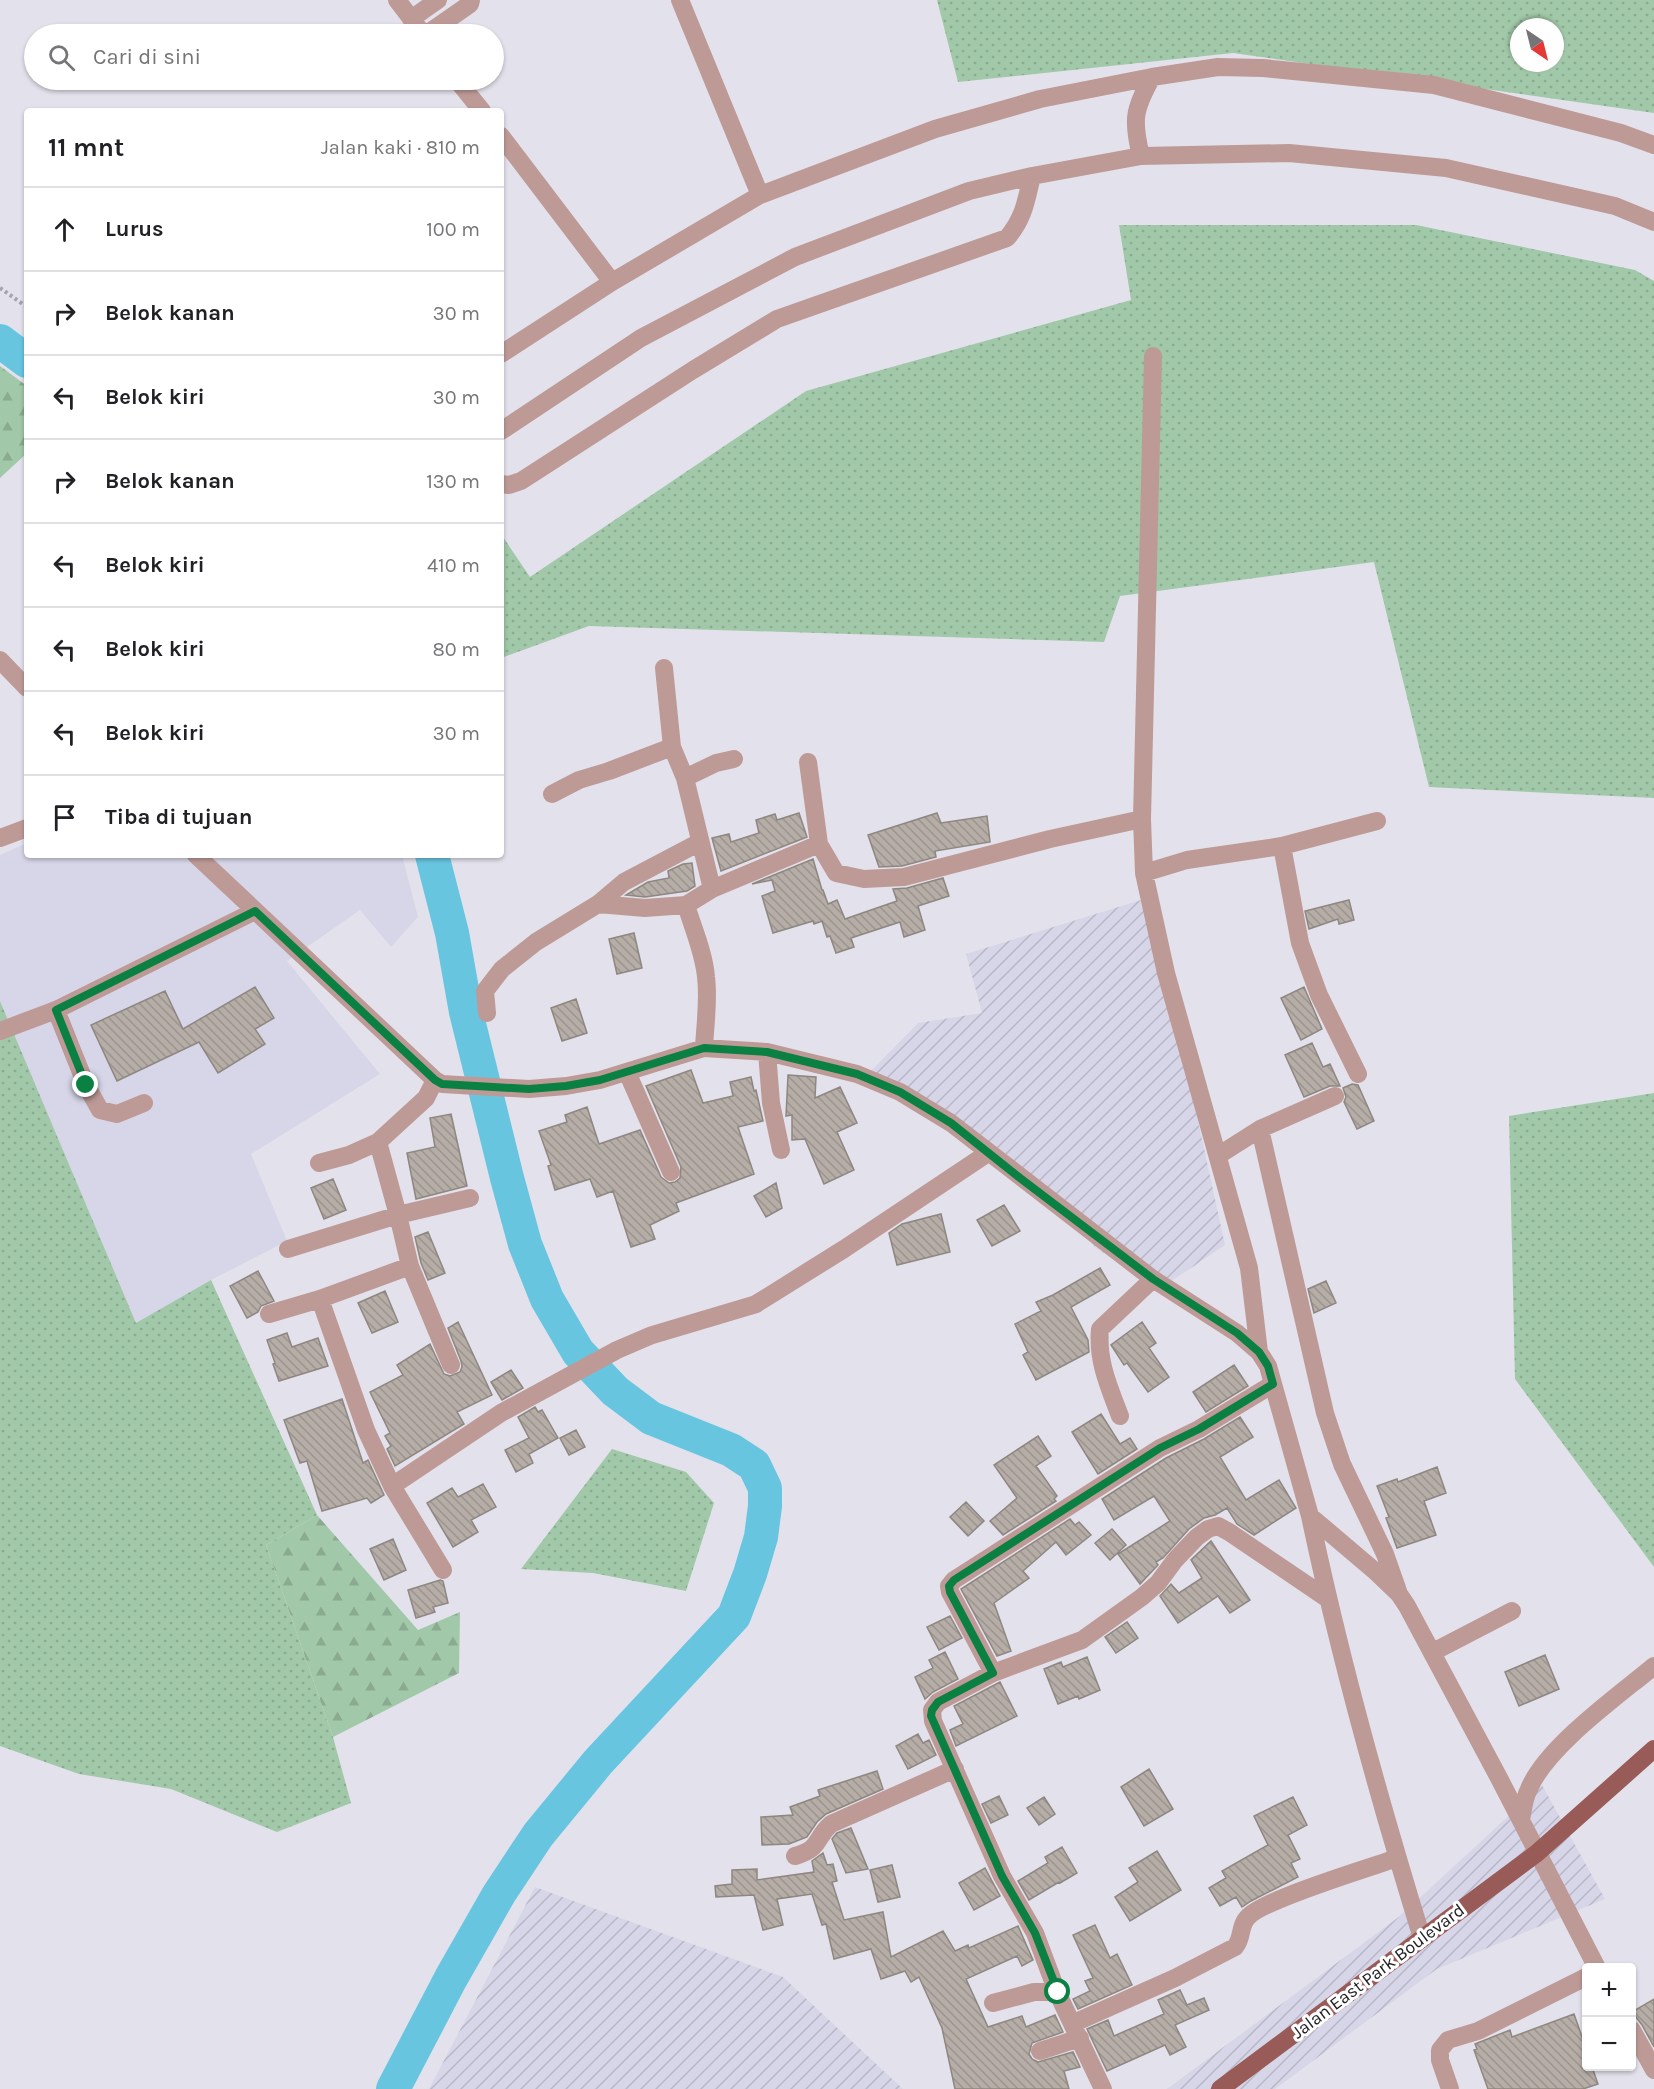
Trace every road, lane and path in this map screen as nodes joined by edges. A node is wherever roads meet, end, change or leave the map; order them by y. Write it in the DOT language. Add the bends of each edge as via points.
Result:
graph roads {
  1 [pos="397,0"];
  2 [pos="438,0"];
  3 [pos="471,0"];
  4 [pos="680,0"];
  5 [pos="411,19"];
  6 [pos="416,24"];
  7 [pos="440,24"];
  8 [pos="1152,77"];
  9 [pos="466,90"];
  10 [pos="480,108"];
  11 [pos="504,140"];
  12 [pos="1654,145"];
  13 [pos="1141,156"];
  14 [pos="1032,176"];
  15 [pos="760,195"];
  16 [pos="1654,222"];
  17 [pos="612,282"];
  18 [pos="0,288"];
  19 [pos="24,306"];
  20 [pos="504,352"];
  21 [pos="1153,356"];
  22 [pos="504,429"];
  23 [pos="504,484"];
  24 [pos="0,660"];
  25 [pos="664,668"];
  26 [pos="24,685"];
  27 [pos="672,747"];
  28 [pos="734,759"];
  29 [pos="808,762"];
  30 [pos="685,778"];
  31 [pos="552,794"];
  32 [pos="1142,819"];
  33 [pos="1377,821"];
  34 [pos="24,829"];
  35 [pos="0,838"];
  36 [pos="700,842"];
  37 [pos="819,844"];
  38 [pos="1282,846"];
  39 [pos="199,858"];
  40 [pos="1151,871"];
  41 [pos="712,890"];
  42 [pos="598,904"];
  43 [pos="686,904"];
  44 [pos="255,911"];
  45 [pos="56,1010"];
  46 [pos="487,1013"];
  47 [pos="0,1032"];
  48 [pos="704,1048"];
  49 [pos="767,1052"];
  50 [pos="627,1072"];
  51 [pos="1358,1074"];
  52 [pos="439,1082"];
  53 [pos="1335,1096"];
  54 [pos="144,1103"];
  55 [pos="1253,1133"];
  56 [pos="378,1142"];
  57 [pos="780,1150"];
  58 [pos="988,1153"];
  59 [pos="1223,1153"];
  60 [pos="319,1163"];
  61 [pos="671,1172"];
  62 [pos="470,1198"];
  63 [pos="398,1215"];
  64 [pos="288,1249"];
  65 [pos="410,1266"];
  66 [pos="1153,1279"];
  67 [pos="320,1299"];
  68 [pos="269,1314"];
  69 [pos="1259,1352"];
  70 [pos="451,1365"];
  71 [pos="1273,1384"];
  72 [pos="1120,1416"];
  73 [pos="392,1486"];
  74 [pos="1310,1516"];
  75 [pos="443,1570"];
  76 [pos="1399,1594"];
  77 [pos="1328,1599"];
  78 [pos="1512,1611"];
  79 [pos="1433,1652"];
  80 [pos="1654,1666"];
  81 [pos="993,1673"];
  82 [pos="1654,1749"];
  83 [pos="955,1769"];
  84 [pos="1521,1820"];
  85 [pos="1537,1853"];
  86 [pos="795,1856"];
  87 [pos="1397,1858"];
  88 [pos="1422,1938"];
  89 [pos="1594,1963"];
  90 [pos="1582,1979"];
  91 [pos="1058,1992"];
  92 [pos="993,2003"];
  93 [pos="1077,2031"];
  94 [pos="1636,2036"];
  95 [pos="1040,2051"];
  96 [pos="1651,2059"];
  97 [pos="1103,2089"];
  98 [pos="1220,2089"];
  99 [pos="1450,2089"];
  1 -- 5 [label="street"];
  2 -- 5 [label="street"];
  3 -- 7 [label="street"];
  4 -- 15 [label="street"];
  5 -- 6 [label="street"];
  8 -- 12 [label="street" via="1218,68 1263,68 1434,85"];
  8 -- 13 [label="street" via="1138,101 1134,129"];
  8 -- 15 [label="street" via="1040,99 935,129"];
  9 -- 10 [label="street"];
  11 -- 17 [label="street"];
  13 -- 14 [label="street"];
  13 -- 16 [label="street" via="1289,153 1446,168 1615,206"];
  14 -- 22 [label="street" via="969,191 795,257 641,338"];
  14 -- 23 [label="street" via="1025,208 1007,238 777,319 521,481"];
  15 -- 17 [label="street"];
  17 -- 20 [label="street"];
  18 -- 19 [label="path"];
  21 -- 32 [label="street"];
  24 -- 26 [label="street"];
  25 -- 27 [label="street"];
  27 -- 30 [label="street"];
  27 -- 31 [label="street" via="579,780"];
  28 -- 30 [label="street"];
  29 -- 37 [label="street"];
  30 -- 36 [label="street"];
  32 -- 37 [label="street" via="904,877 864,879 836,873"];
  32 -- 40 [label="street"];
  33 -- 38 [label="street"];
  34 -- 35 [label="street"];
  36 -- 41 [label="street"];
  36 -- 42 [label="street" via="624,882"];
  37 -- 41 [label="street"];
  38 -- 40 [label="street" via="1187,860"];
  38 -- 51 [label="street" via="1300,943 1319,995"];
  39 -- 44 [label="street"];
  40 -- 59 [label="street" via="1166,973"];
  41 -- 43 [label="street"];
  42 -- 43 [label="street" via="645,908"];
  42 -- 46 [label="street" via="536,942 502,969 485,991"];
  43 -- 48 [label="street" via="706,976"];
  44 -- 45 [label="street"];
  44 -- 52 [label="street"];
  45 -- 47 [label="street"];
  45 -- 54 [label="street" via="100,1110 117,1114"];
  48 -- 49 [label="street"];
  48 -- 50 [label="street"];
  49 -- 57 [label="street"];
  49 -- 58 [label="street" via="857,1074 900,1092 951,1123"];
  50 -- 52 [label="street" via="566,1086 529,1089"];
  50 -- 61 [label="street"];
  52 -- 56 [label="street"];
  53 -- 55 [label="street"];
  55 -- 59 [label="street"];
  55 -- 76 [label="street" via="1325,1413 1342,1464 1385,1554"];
  56 -- 60 [label="street"];
  56 -- 63 [label="street"];
  58 -- 66 [label="street"];
  58 -- 73 [label="street" via="756,1304 652,1335 617,1350 501,1413"];
  59 -- 69 [label="street" via="1249,1268"];
  62 -- 63 [label="street"];
  63 -- 64 [label="street"];
  63 -- 65 [label="street"];
  65 -- 67 [label="street"];
  65 -- 70 [label="street"];
  66 -- 69 [label="street" via="1237,1333"];
  66 -- 72 [label="street" via="1100,1329 1098,1347 1103,1373"];
  67 -- 68 [label="street"];
  67 -- 73 [label="street" via="366,1430"];
  69 -- 71 [label="street"];
  71 -- 74 [label="street"];
  71 -- 81 [label="street" via="1160,1448 954,1580 950,1592"];
  73 -- 75 [label="street"];
  74 -- 76 [label="street"];
  74 -- 77 [label="street"];
  76 -- 79 [label="street"];
  77 -- 81 [label="street" via="1218,1526 1197,1537 1142,1597 1082,1640"];
  77 -- 87 [label="street"];
  78 -- 79 [label="street"];
  79 -- 84 [label="street"];
  80 -- 84 [label="street" via="1551,1756 1529,1788"];
  81 -- 83 [label="street" via="938,1702 932,1710 933,1721"];
  82 -- 85 [label="main road, Jalan East Park Boulevard"];
  83 -- 86 [label="street" via="831,1824 816,1846"];
  83 -- 91 [label="street" via="1002,1876 1035,1933"];
  84 -- 85 [label="street"];
  85 -- 88 [label="main road, Jalan East Park Boulevard"];
  85 -- 89 [label="street"];
  87 -- 88 [label="street"];
  87 -- 93 [label="street" via="1265,1906 1245,1920 1235,1947"];
  88 -- 98 [label="main road, Jalan East Park Boulevard"];
  90 -- 99 [label="street" via="1478,2031 1449,2040 1440,2050 1440,2060"];
  91 -- 92 [label="street" via="1034,1992"];
  91 -- 93 [label="street"];
  93 -- 95 [label="street"];
  93 -- 97 [label="street"];
  94 -- 96 [label="street"];
}
